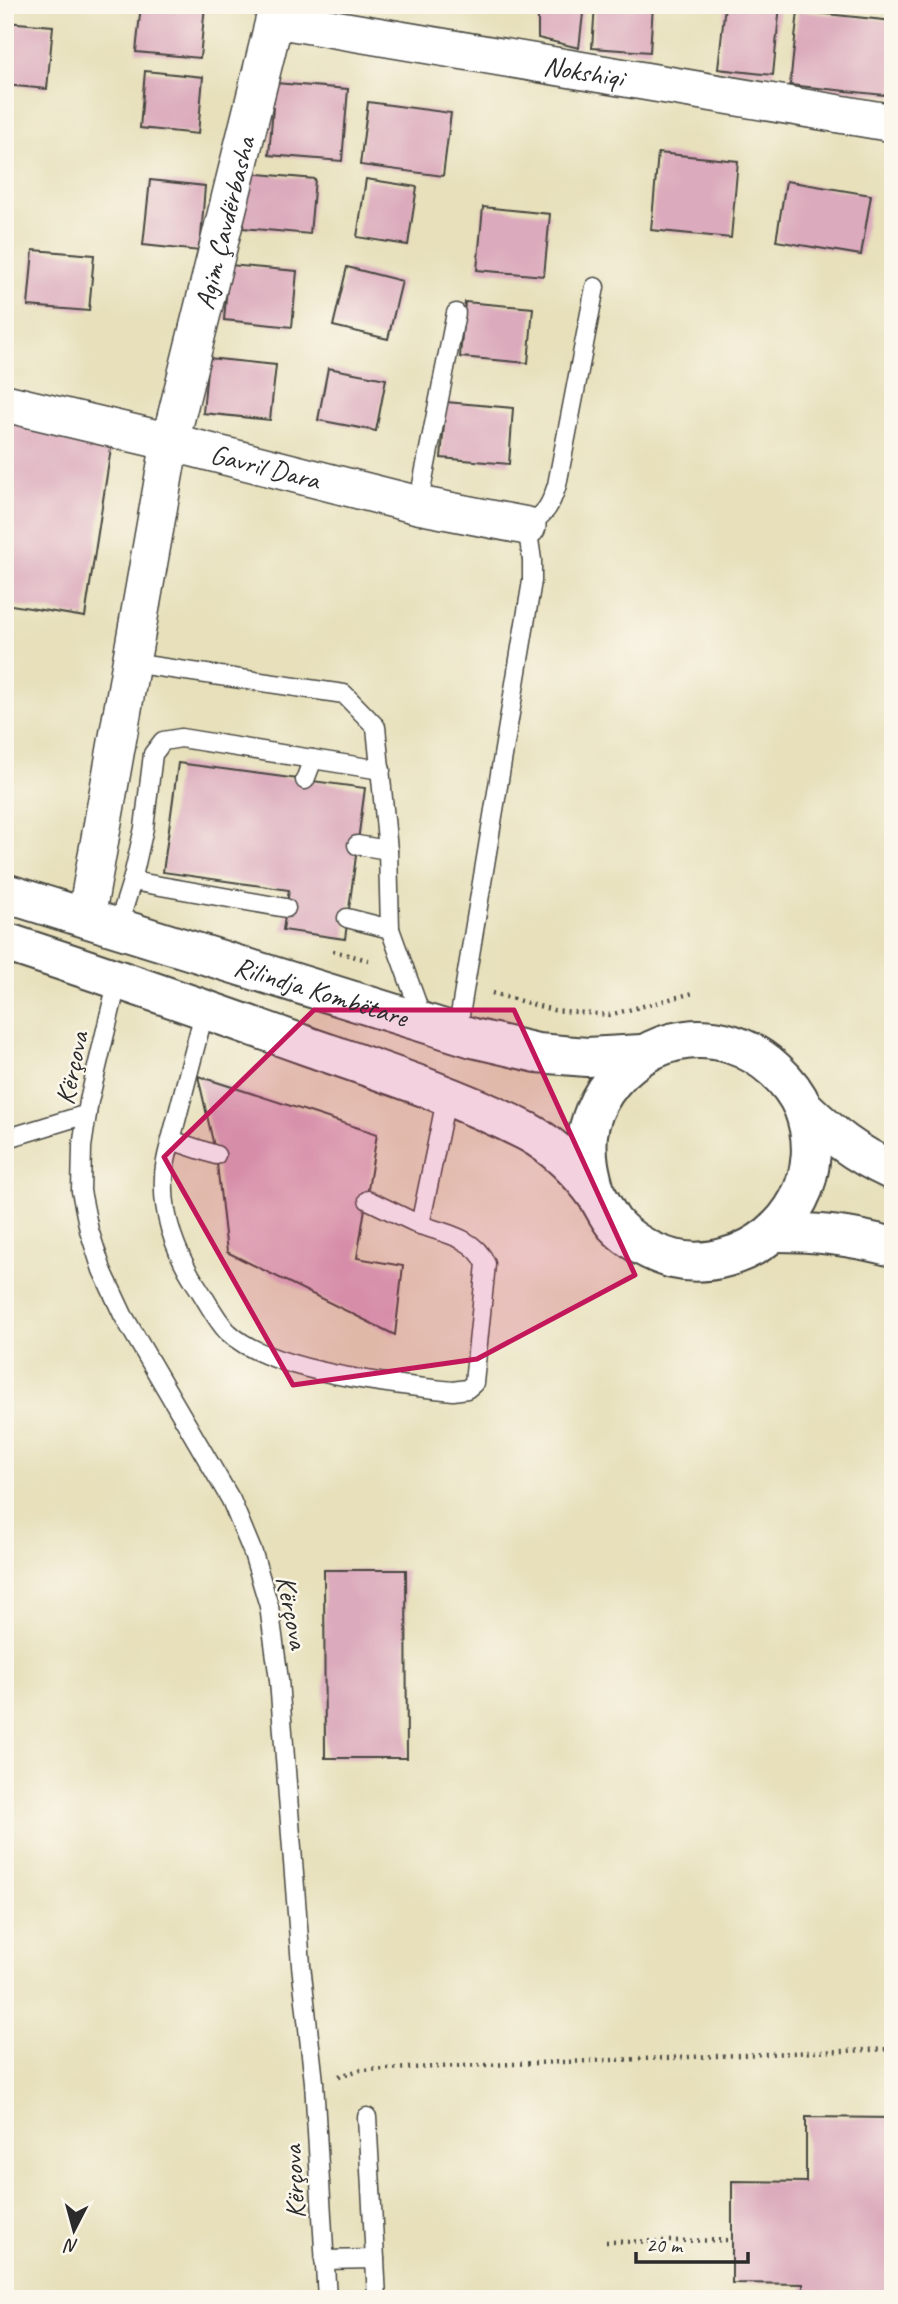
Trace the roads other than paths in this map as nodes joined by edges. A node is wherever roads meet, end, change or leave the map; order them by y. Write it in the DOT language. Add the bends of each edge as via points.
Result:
graph roads {
  1 [pos="276,12"];
  2 [pos="893,123"];
  3 [pos="595,286"];
  4 [pos="456,313"];
  5 [pos="5,403"];
  6 [pos="170,442"];
  7 [pos="418,505"];
  8 [pos="527,526"];
  9 [pos="131,663"];
  10 [pos="313,759"];
  11 [pos="381,770"];
  12 [pos="305,780"];
  13 [pos="357,845"];
  14 [pos="388,850"];
  15 [pos="132,881"];
  16 [pos="275,888"];
  17 [pos="5,893"];
  18 [pos="266,904"];
  19 [pos="286,908"];
  20 [pos="347,919"];
  21 [pos="101,924"];
  22 [pos="390,929"];
  23 [pos="5,942"];
  24 [pos="118,979"];
  25 [pos="205,1009"];
  26 [pos="440,1028"];
  27 [pos="642,1054"];
  28 [pos="447,1095"];
  29 [pos="803,1107"];
  30 [pos="87,1114"];
  31 [pos="5,1139"];
  32 [pos="171,1140"];
  33 [pos="216,1155"];
  34 [pos="893,1171"];
  35 [pos="596,1194"];
  36 [pos="368,1200"];
  37 [pos="420,1225"];
  38 [pos="775,1233"];
  39 [pos="893,1247"];
  40 [pos="367,2117"];
  41 [pos="375,2259"];
  42 [pos="324,2260"];
  43 [pos="327,2299"];
  44 [pos="377,2299"];
  1 -- 2 [label="street, Nokshiqi"];
  1 -- 6 [label="street, Agim Çavdërbasha"];
  3 -- 8 [label="lane" via="551,503"];
  4 -- 7 [label="lane"];
  5 -- 6 [label="street, Gavril Dara"];
  6 -- 7 [label="street, Gavril Dara"];
  6 -- 9 [label="street, Agim Çavdërbasha"];
  7 -- 8 [label="street, Gavril Dara"];
  8 -- 26 [label="lane" via="532,581 464,985"];
  9 -- 11 [label="lane" via="344,694 376,727"];
  9 -- 21 [label="street, Agim Çavdërbasha"];
  10 -- 11 [label="lane"];
  10 -- 12 [label="lane"];
  10 -- 15 [label="lane" via="181,738 163,741 153,754"];
  11 -- 14 [label="lane"];
  13 -- 14 [label="lane"];
  14 -- 22 [label="lane"];
  15 -- 18 [label="lane"];
  15 -- 21 [label="lane"];
  16 -- 18 [label="lane"];
  17 -- 21 [label="main road, Rilindja Kombëtare"];
  18 -- 19 [label="lane"];
  20 -- 22 [label="lane"];
  21 -- 26 [label="main road, Rilindja Kombëtare"];
  22 -- 26 [label="lane" via="405,970"];
  23 -- 24 [label="main road, Rilindja Kombëtare"];
  24 -- 25 [label="main road, Rilindja Kombëtare"];
  24 -- 30 [label="lane, Kërçova"];
  25 -- 28 [label="main road, Rilindja Kombëtare"];
  25 -- 32 [label="lane"];
  26 -- 27 [label="main road, Rilindja Kombëtare" via="537,1053 587,1057"];
  27 -- 29 [label="main road" via="672,1042 704,1038 735,1045 771,1066"];
  27 -- 35 [label="main road" via="617,1073 598,1100 588,1131 588,1163"];
  28 -- 35 [label="main road, Rilindja Kombëtare" via="533,1135 562,1157"];
  28 -- 37 [label="lane"];
  29 -- 34 [label="main road" via="835,1138"];
  29 -- 38 [label="main road" via="811,1141 808,1175 796,1206"];
  30 -- 31 [label="lane"];
  30 -- 42 [label="lane, Kërçova" via="81,1191 102,1270 123,1315 231,1500 269,1606 314,2082"];
  32 -- 33 [label="lane"];
  32 -- 37 [label="lane" via="164,1175 165,1205 172,1237 189,1273 227,1332 277,1359 348,1377 441,1390 467,1389 474,1382 486,1265 472,1245"];
  35 -- 38 [label="main road" via="615,1224 642,1247 676,1259 711,1261 745,1252"];
  36 -- 37 [label="lane"];
  38 -- 39 [label="main road" via="817,1232"];
  40 -- 41 [label="lane"];
  41 -- 42 [label="lane"];
  41 -- 44 [label="lane"];
  42 -- 43 [label="lane, Kërçova"];
}
